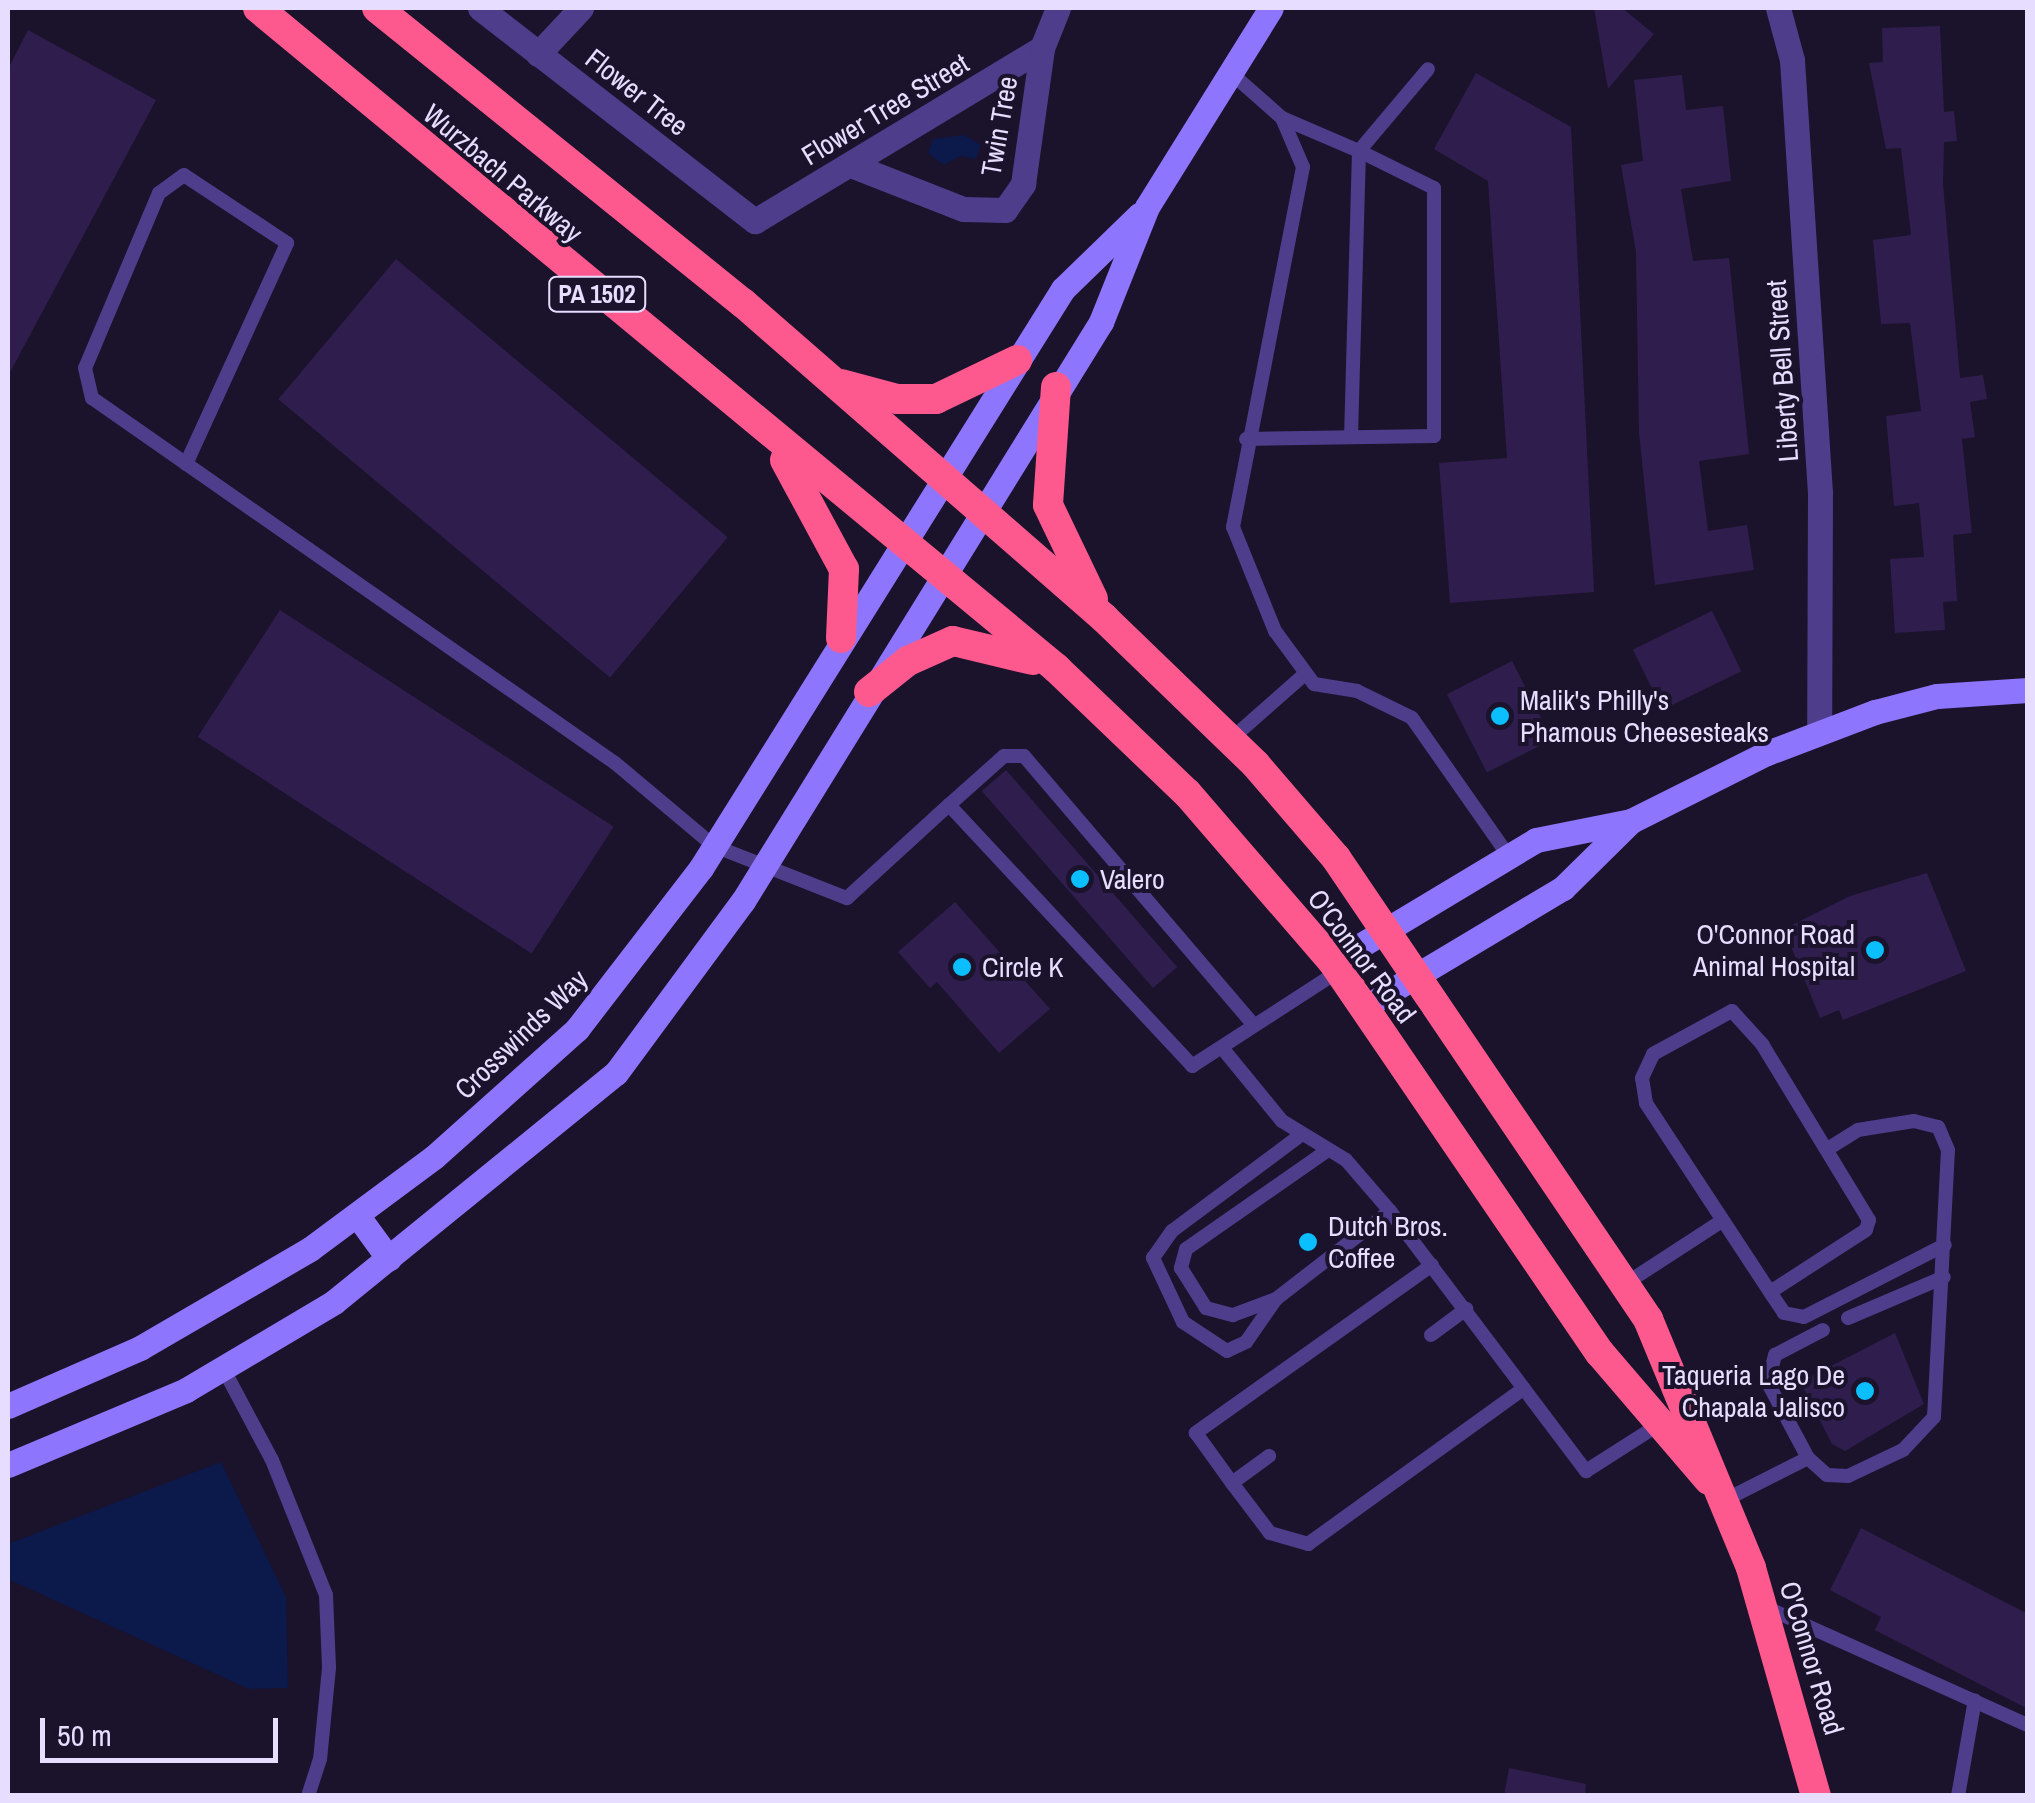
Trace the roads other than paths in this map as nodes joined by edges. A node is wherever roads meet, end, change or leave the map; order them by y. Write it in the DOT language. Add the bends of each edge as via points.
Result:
graph roads {
  1 [pos="258,8"];
  2 [pos="377,8"];
  3 [pos="480,8"];
  4 [pos="581,8"];
  5 [pos="1058,8"];
  6 [pos="1271,8"];
  7 [pos="1778,8"];
  8 [pos="1042,48"];
  9 [pos="538,54"];
  10 [pos="1428,70"];
  11 [pos="1231,73"];
  12 [pos="1282,118"];
  13 [pos="1359,150"];
  14 [pos="851,165"];
  15 [pos="1147,208"];
  16 [pos="758,220"];
  17 [pos="1016,360"];
  18 [pos="836,382"];
  19 [pos="1056,387"];
  20 [pos="769,436"];
  21 [pos="1351,438"];
  22 [pos="1246,439"];
  23 [pos="186,464"];
  24 [pos="941,479"];
  25 [pos="978,513"];
  26 [pos="899,541"];
  27 [pos="941,576"];
  28 [pos="1104,618"];
  29 [pos="840,638"];
  30 [pos="1056,668"];
  31 [pos="1306,673"];
  32 [pos="2028,690"];
  33 [pos="869,692"];
  34 [pos="1818,733"];
  35 [pos="1230,740"];
  36 [pos="949,805"];
  37 [pos="1631,821"];
  38 [pos="714,846"];
  39 [pos="1508,855"];
  40 [pos="762,871"];
  41 [pos="1388,926"];
  42 [pos="1336,967"];
  43 [pos="1418,972"];
  44 [pos="1364,1007"];
  45 [pos="1254,1025"];
  46 [pos="1223,1049"];
  47 [pos="1302,1134"];
  48 [pos="1829,1148"];
  49 [pos="1328,1150"];
  50 [pos="1390,1211"];
  51 [pos="358,1214"];
  52 [pos="1720,1222"];
  53 [pos="1945,1245"];
  54 [pos="389,1259"];
  55 [pos="1432,1264"];
  56 [pos="1944,1277"];
  57 [pos="1625,1284"];
  58 [pos="1770,1292"];
  59 [pos="1276,1299"];
  60 [pos="1466,1309"];
  61 [pos="1848,1318"];
  62 [pos="1823,1330"];
  63 [pos="1431,1335"];
  64 [pos="223,1368"];
  65 [pos="1524,1388"];
  66 [pos="8,1406"];
  67 [pos="1655,1427"];
  68 [pos="1269,1456"];
  69 [pos="1808,1458"];
  70 [pos="8,1466"];
  71 [pos="1232,1483"];
  72 [pos="1718,1494"];
  73 [pos="1764,1607"];
  74 [pos="1975,1700"];
  75 [pos="2028,1725"];
  76 [pos="308,1796"];
  77 [pos="1816,1796"];
  78 [pos="1958,1796"];
  1 -- 20 [label="highway, Wurzbach Parkway / PA 1502"];
  2 -- 18 [label="highway, Wurzbach Parkway / PA 1502"];
  3 -- 9 [label="street, Flower Tree"];
  4 -- 9 [label="street"];
  5 -- 8 [label="street, Twin Tree"];
  6 -- 11 [label="main road"];
  7 -- 34 [label="street, Liberty Bell Street" via="1792,60 1820,492"];
  8 -- 14 [label="street, Flower Tree Street"];
  8 -- 14 [label="street, Twin Tree" via="1023,184 1005,210 963,209"];
  9 -- 16 [label="street, Flower Tree"];
  10 -- 13 [label="lane"];
  11 -- 12 [label="lane"];
  11 -- 15 [label="main road"];
  12 -- 13 [label="lane"];
  12 -- 22 [label="lane" via="1303,168"];
  13 -- 21 [label="lane"];
  13 -- 21 [label="lane" via="1434,188 1434,436"];
  14 -- 16 [label="street, Flower Tree Street"];
  15 -- 17 [label="main road" via="1063,289"];
  15 -- 19 [label="main road" via="1101,322"];
  17 -- 18 [label="highway" via="936,399 896,399"];
  17 -- 24 [label="main road"];
  18 -- 24 [label="highway, Wurzbach Parkway / PA 1502"];
  19 -- 25 [label="main road"];
  19 -- 28 [label="highway" via="1048,505"];
  20 -- 26 [label="highway, Wurzbach Parkway / PA 1502"];
  20 -- 29 [label="highway" via="844,570"];
  21 -- 22 [label="lane"];
  22 -- 31 [label="lane" via="1233,527 1275,631"];
  23 -- 23 [label="lane" via="92,398 85,368 159,193 184,175 287,243"];
  23 -- 38 [label="lane" via="615,763"];
  24 -- 25 [label="highway, Wurzbach Parkway / PA 1502"];
  24 -- 26 [label="main road, Crosswinds Way"];
  25 -- 27 [label="main road"];
  25 -- 28 [label="highway, O'Connor Road"];
  26 -- 27 [label="highway, Wurzbach Parkway / PA 1502"];
  26 -- 29 [label="main road, Crosswinds Way"];
  27 -- 30 [label="highway, O'Connor Road"];
  27 -- 33 [label="main road"];
  28 -- 35 [label="highway, O'Connor Road"];
  29 -- 38 [label="main road, Crosswinds Way"];
  30 -- 33 [label="highway" via="953,641 908,661"];
  30 -- 42 [label="highway, O'Connor Road" via="1187,793"];
  31 -- 35 [label="lane"];
  31 -- 39 [label="lane" via="1314,684 1357,691 1412,718"];
  32 -- 34 [label="main road" via="1937,696"];
  33 -- 40 [label="main road"];
  34 -- 37 [label="main road"];
  35 -- 41 [label="highway, O'Connor Road"];
  36 -- 40 [label="lane" via="847,898"];
  36 -- 45 [label="lane" via="1004,756 1024,756"];
  36 -- 46 [label="lane" via="1182,1058 1192,1066"];
  37 -- 39 [label="main road" via="1536,840"];
  37 -- 43 [label="main road" via="1563,888"];
  38 -- 40 [label="lane"];
  38 -- 51 [label="main road, Crosswinds Way" via="577,1029"];
  39 -- 41 [label="main road"];
  40 -- 54 [label="main road" via="616,1072"];
  41 -- 42 [label="main road"];
  41 -- 43 [label="highway, O'Connor Road"];
  42 -- 44 [label="highway, O'Connor Road"];
  42 -- 45 [label="lane"];
  43 -- 44 [label="main road"];
  43 -- 57 [label="highway, O'Connor Road"];
  44 -- 67 [label="highway, O'Connor Road"];
  45 -- 46 [label="lane"];
  46 -- 47 [label="lane" via="1282,1121"];
  47 -- 49 [label="lane"];
  47 -- 59 [label="lane" via="1172,1231 1153,1258 1183,1322 1227,1351 1246,1342"];
  48 -- 52 [label="lane" via="1732,1010 1652,1054 1642,1078 1646,1103"];
  48 -- 53 [label="lane" via="1858,1130 1914,1121 1938,1127 1948,1150"];
  48 -- 58 [label="lane" via="1867,1211 1866,1230"];
  49 -- 50 [label="lane"];
  49 -- 59 [label="lane" via="1186,1249 1180,1268 1206,1308 1233,1315"];
  50 -- 55 [label="lane"];
  50 -- 59 [label="lane"];
  51 -- 54 [label="main road"];
  51 -- 66 [label="main road, Crosswinds Way" via="140,1348"];
  52 -- 57 [label="lane"];
  52 -- 58 [label="lane"];
  53 -- 56 [label="lane"];
  53 -- 58 [label="lane" via="1804,1317 1784,1313"];
  54 -- 64 [label="main road"];
  55 -- 60 [label="lane"];
  55 -- 71 [label="lane" via="1196,1433"];
  56 -- 61 [label="lane"];
  56 -- 69 [label="lane" via="1934,1417 1903,1450 1848,1476 1828,1475"];
  57 -- 72 [label="highway, O'Connor Road" via="1688,1405"];
  60 -- 63 [label="lane"];
  60 -- 65 [label="lane"];
  62 -- 69 [label="lane" via="1775,1355 1768,1383"];
  64 -- 70 [label="main road"];
  64 -- 76 [label="lane" via="272,1460 326,1594 330,1668 320,1759"];
  65 -- 67 [label="lane" via="1586,1471"];
  65 -- 71 [label="lane" via="1308,1544 1270,1534"];
  67 -- 72 [label="highway, O'Connor Road"];
  68 -- 71 [label="lane"];
  69 -- 72 [label="lane"];
  72 -- 73 [label="highway, O'Connor Road"];
  73 -- 74 [label="lane"];
  73 -- 77 [label="highway, O'Connor Road"];
  74 -- 75 [label="lane"];
  74 -- 78 [label="lane"];
}
